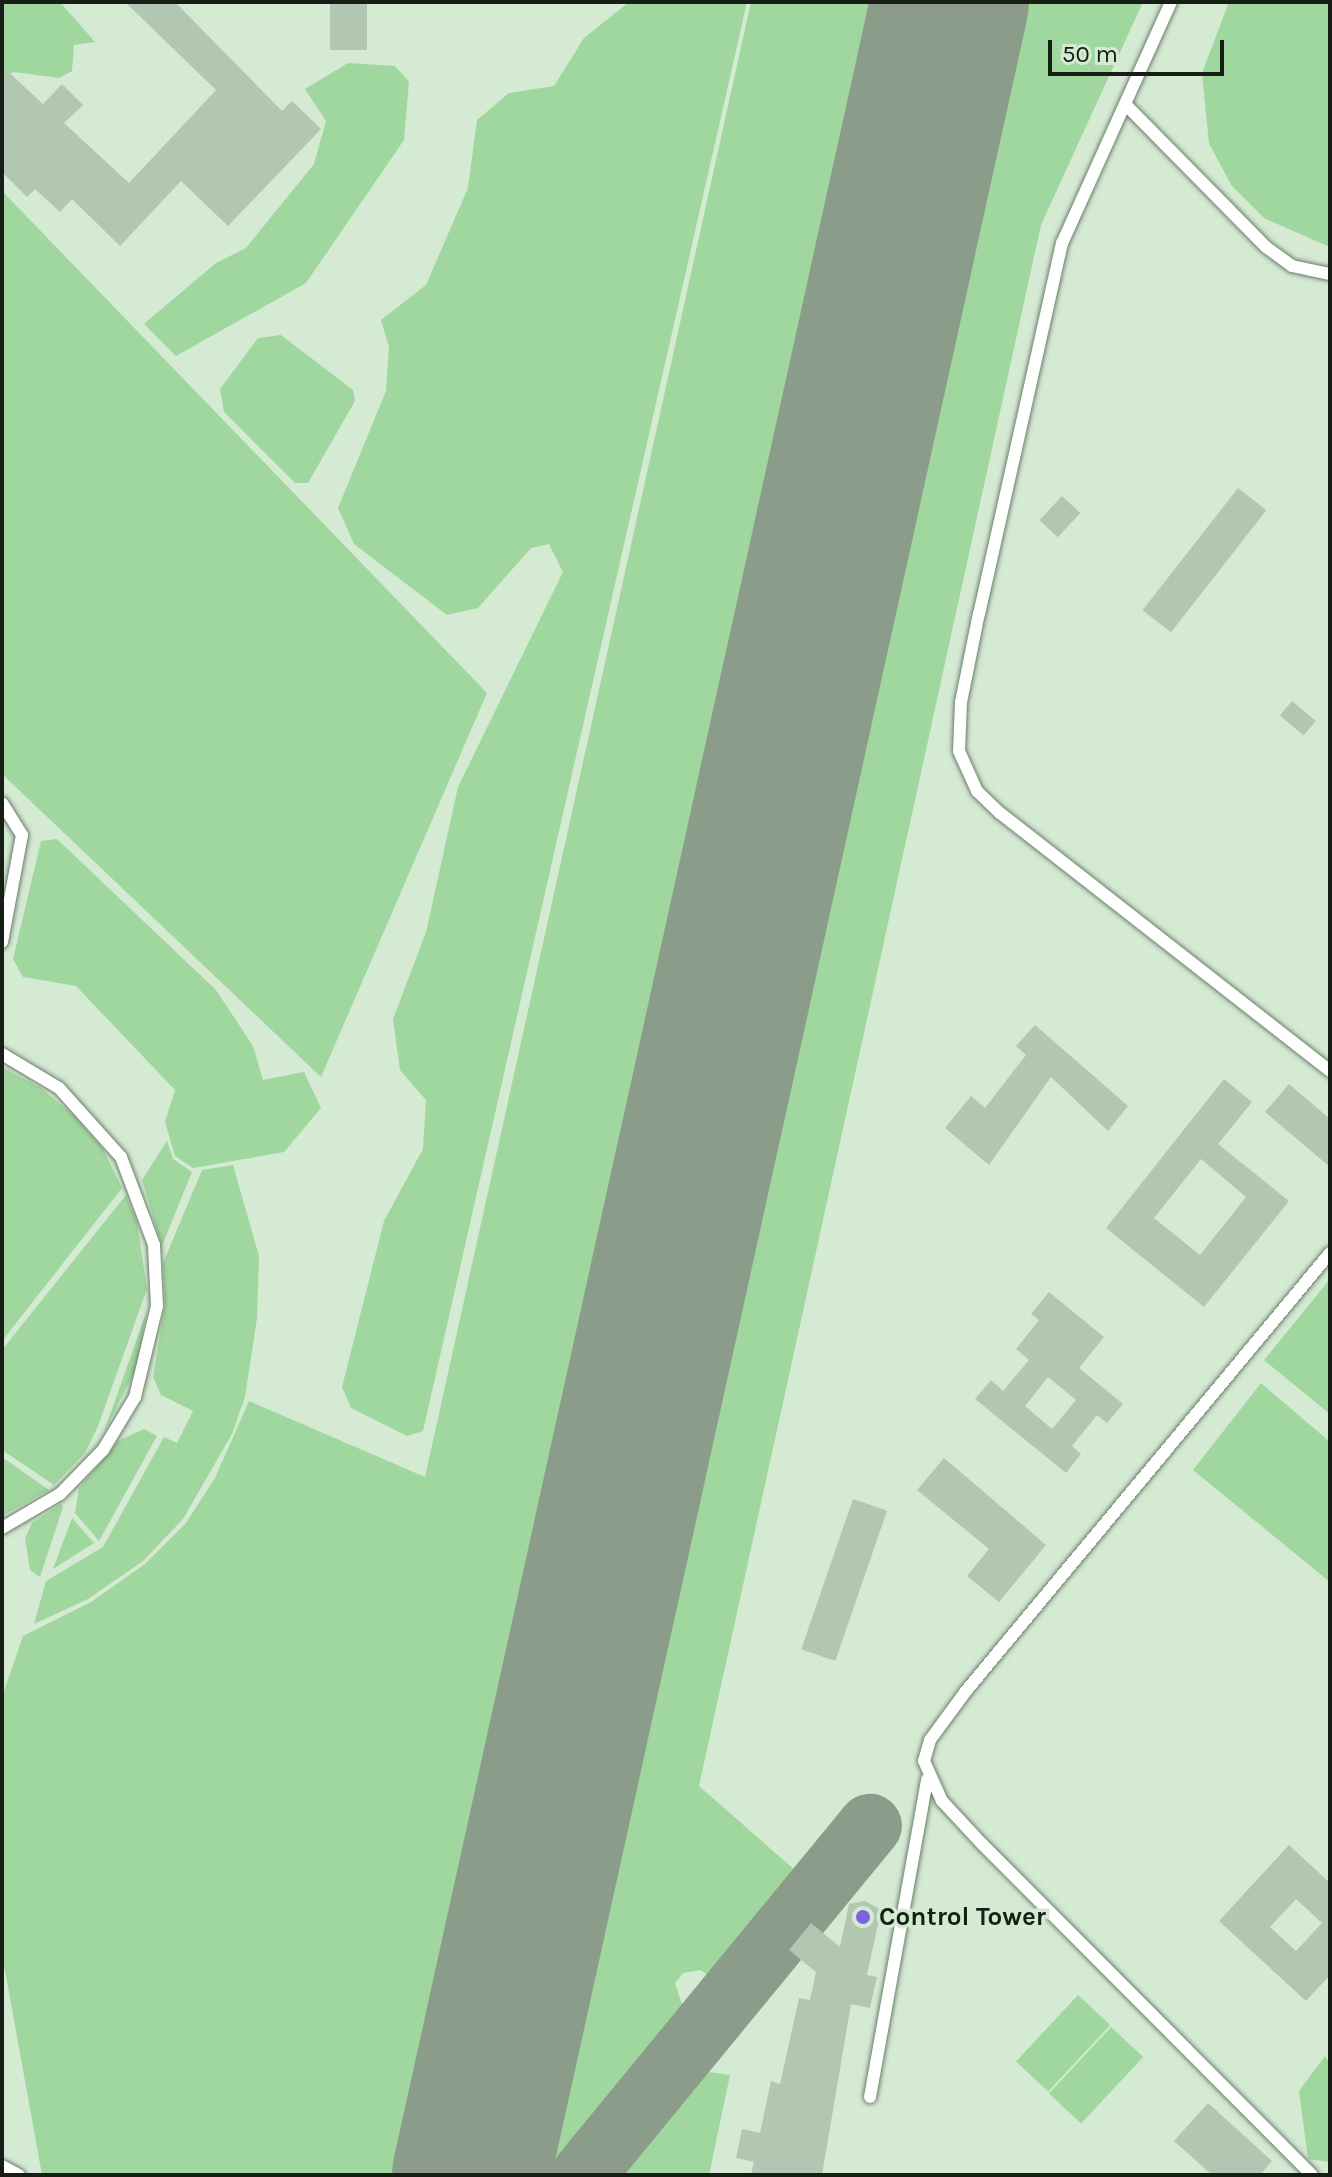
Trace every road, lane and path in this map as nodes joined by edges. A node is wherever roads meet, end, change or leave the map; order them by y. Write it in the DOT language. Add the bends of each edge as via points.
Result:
graph roads {
  1 [pos="1171,2"];
  2 [pos="1126,105"];
  3 [pos="1330,274"];
  4 [pos="2,803"];
  5 [pos="2,942"];
  6 [pos="2,1054"];
  7 [pos="1330,1071"];
  8 [pos="1330,1253"];
  9 [pos="2,1528"];
  10 [pos="927,1779"];
  11 [pos="870,2097"];
  12 [pos="2,2166"];
  13 [pos="19,2175"];
  14 [pos="1312,2175"];
  1 -- 2 [label="lane"];
  2 -- 3 [label="lane" via="1266,247 1292,266"];
  2 -- 7 [label="lane" via="1062,243 979,613 961,702 959,751 977,791 1000,813"];
  4 -- 5 [label="lane" via="22,835"];
  6 -- 9 [label="lane" via="59,1088 121,1157 154,1245 157,1306 135,1397 103,1450 60,1494"];
  8 -- 10 [label="lane" via="966,1691 930,1740 924,1761"];
  10 -- 11 [label="lane"];
  10 -- 14 [label="lane" via="982,1844"];
  12 -- 13 [label="lane"];
}
